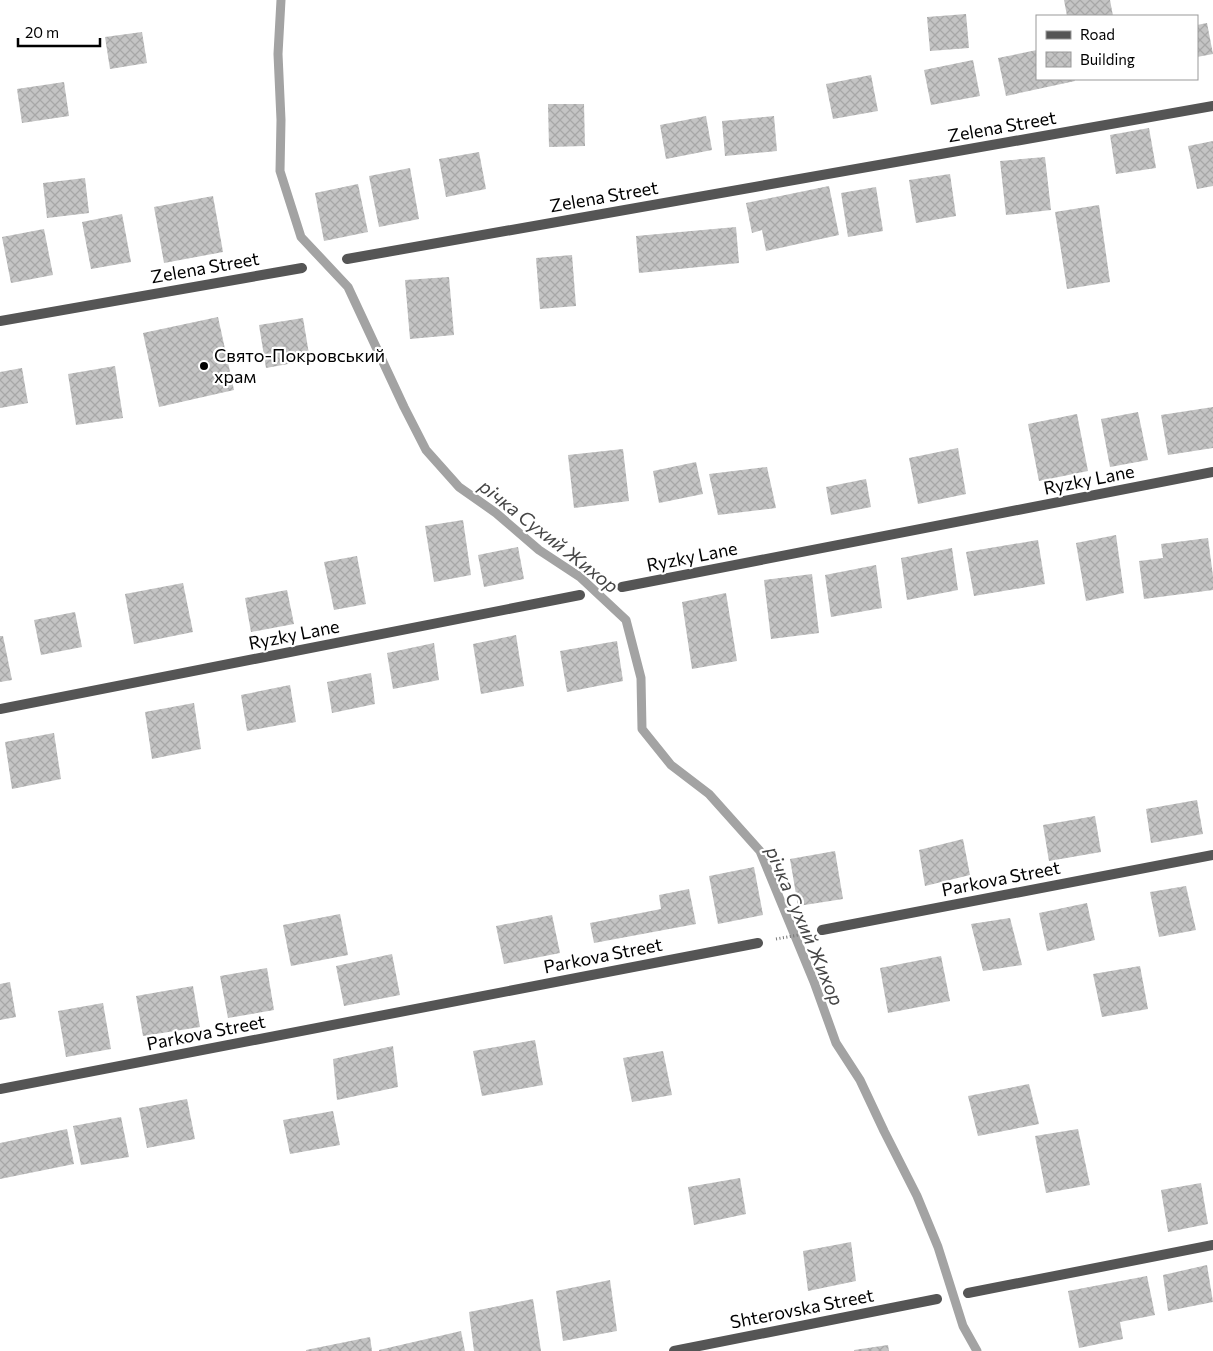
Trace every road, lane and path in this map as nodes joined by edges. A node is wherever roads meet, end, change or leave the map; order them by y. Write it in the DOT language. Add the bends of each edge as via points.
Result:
graph roads {
  1 [pos="1213,106"];
  2 [pos="347,259"];
  3 [pos="302,268"];
  4 [pos="0,321"];
  5 [pos="1213,472"];
  6 [pos="622,587"];
  7 [pos="580,595"];
  8 [pos="0,708"];
  9 [pos="1213,855"];
  10 [pos="822,930"];
  11 [pos="758,943"];
  12 [pos="0,1089"];
  13 [pos="1213,1245"];
  14 [pos="968,1293"];
  15 [pos="937,1299"];
  16 [pos="674,1351"];
  1 -- 2 [label="street, Zelena Street"];
  3 -- 4 [label="street, Zelena Street"];
  5 -- 6 [label="street, Ryzky Lane"];
  7 -- 8 [label="street, Ryzky Lane"];
  9 -- 10 [label="street, Parkova Street"];
  10 -- 11 [label="path"];
  11 -- 12 [label="street, Parkova Street"];
  13 -- 14 [label="street"];
  15 -- 16 [label="street, Shterovska Street"];
}
